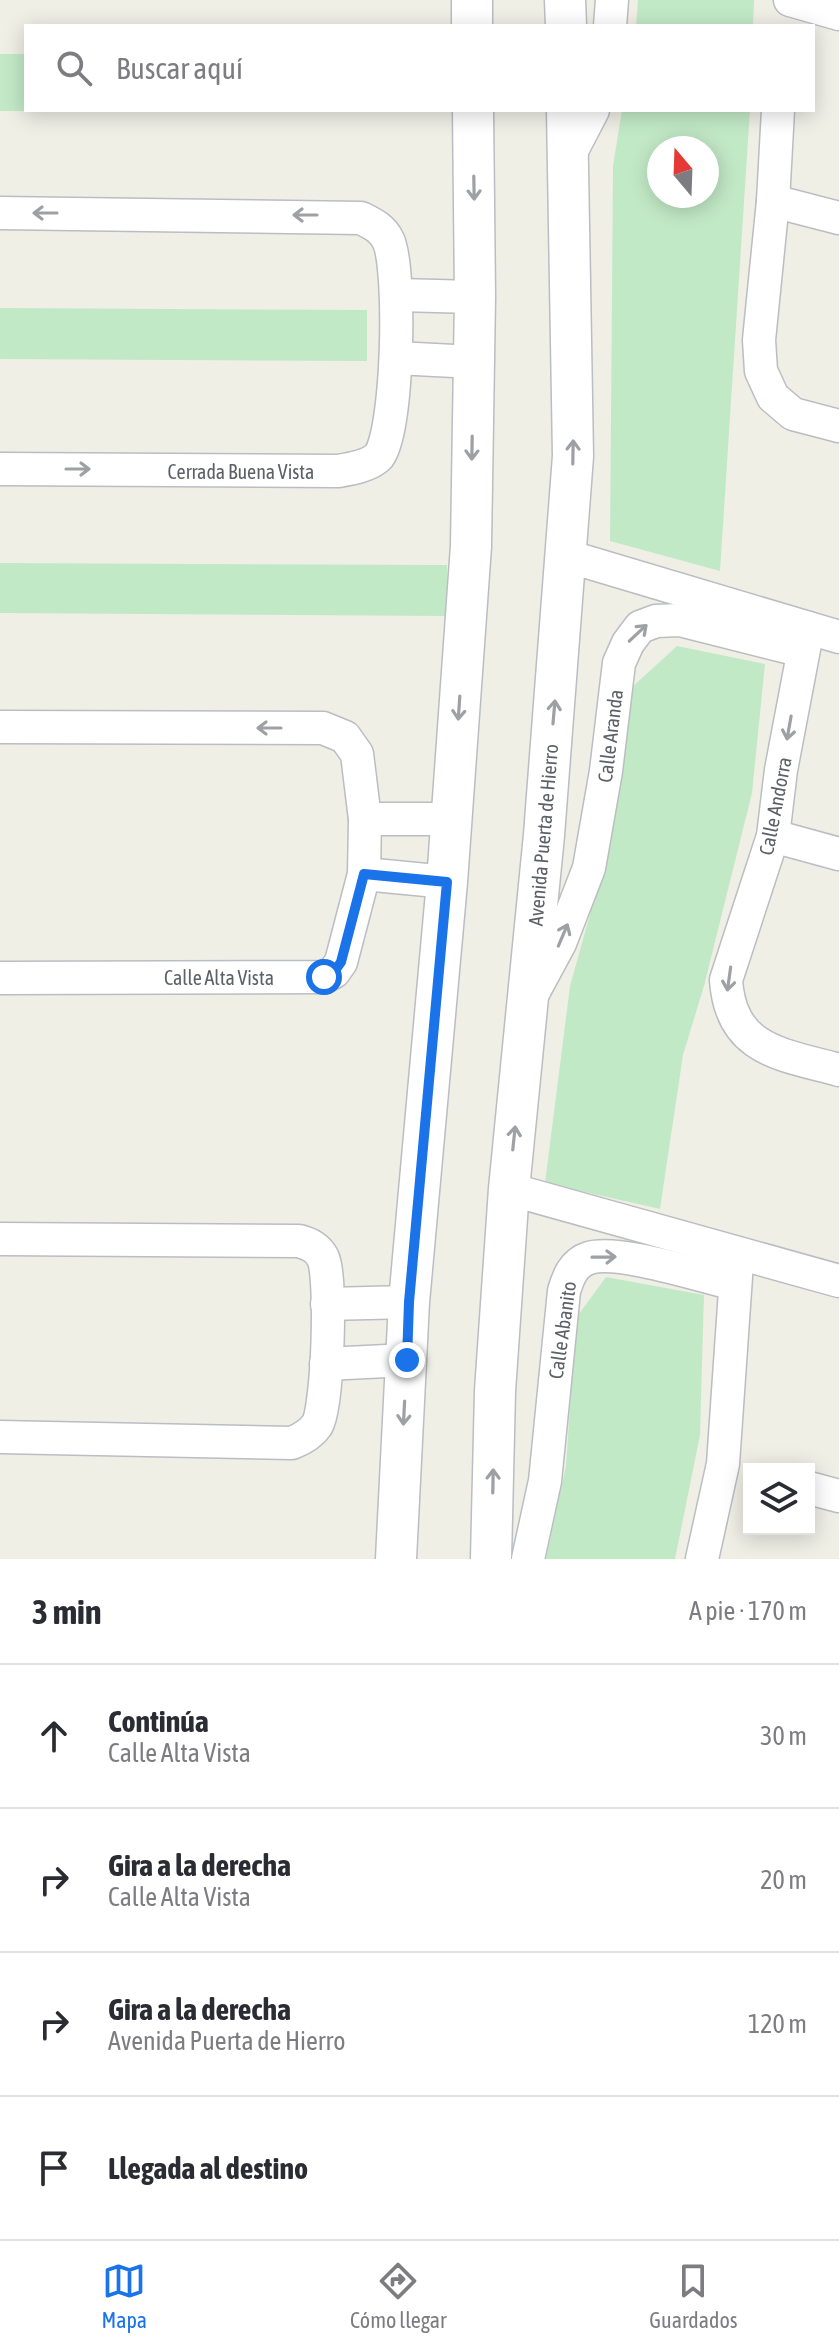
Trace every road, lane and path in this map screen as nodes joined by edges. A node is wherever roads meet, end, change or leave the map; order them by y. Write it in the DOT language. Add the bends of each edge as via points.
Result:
graph roads {
  1 [pos="472,0"];
  2 [pos="565,0"];
  3 [pos="612,0"];
  4 [pos="787,0"];
  5 [pos="839,14"];
  6 [pos="472,24"];
  7 [pos="566,24"];
  8 [pos="610,24"];
  9 [pos="783,24"];
  10 [pos="473,112"];
  11 [pos="567,112"];
  12 [pos="592,112"];
  13 [pos="778,112"];
  14 [pos="568,158"];
  15 [pos="773,201"];
  16 [pos="0,213"];
  17 [pos="839,218"];
  18 [pos="398,295"];
  19 [pos="475,297"];
  20 [pos="396,358"];
  21 [pos="474,362"];
  22 [pos="839,426"];
  23 [pos="0,469"];
  24 [pos="567,556"];
  25 [pos="839,637"];
  26 [pos="806,640"];
  27 [pos="0,727"];
  28 [pos="365,819"];
  29 [pos="451,819"];
  30 [pos="773,836"];
  31 [pos="839,854"];
  32 [pos="364,874"];
  33 [pos="447,882"];
  34 [pos="0,978"];
  35 [pos="527,1004"];
  36 [pos="839,1070"];
  37 [pos="509,1189"];
  38 [pos="0,1239"];
  39 [pos="737,1251"];
  40 [pos="839,1281"];
  41 [pos="735,1284"];
  42 [pos="409,1302"];
  43 [pos="327,1304"];
  44 [pos="407,1360"];
  45 [pos="326,1364"];
  46 [pos="0,1437"];
  47 [pos="736,1468"];
  48 [pos="815,1490"];
  49 [pos="839,1496"];
  50 [pos="396,1559"];
  51 [pos="491,1559"];
  52 [pos="528,1559"];
  53 [pos="702,1559"];
  1 -- 6 [label="street"];
  2 -- 7 [label="street"];
  3 -- 8 [label="street"];
  4 -- 5 [label="street"];
  4 -- 9 [label="street"];
  10 -- 19 [label="street, one-way"];
  11 -- 14 [label="street, Avenida Puerta de Hierro"];
  12 -- 14 [label="street"];
  13 -- 15 [label="street"];
  24 -- 14 [label="street, Avenida Puerta de Hierro, one-way" via="573,456"];
  15 -- 17 [label="street"];
  15 -- 22 [label="street" via="759,340 761,371 773,397 793,414"];
  18 -- 16 [label="street, Cerrada Buena Vista, one-way" via="390,243 380,228 361,218"];
  18 -- 19 [label="street"];
  18 -- 20 [label="street, Cerrada Buena Vista"];
  19 -- 21 [label="street"];
  20 -- 21 [label="street"];
  23 -- 20 [label="street, Cerrada Buena Vista, one-way" via="338,471 359,466 377,458 385,445"];
  21 -- 29 [label="street, one-way" via="471,546"];
  24 -- 26 [label="street, Calle Aranda"];
  35 -- 24 [label="street, Avenida Puerta de Hierro, one-way"];
  25 -- 26 [label="street, Calle Aranda"];
  26 -- 30 [label="street, Calle Andorra, one-way"];
  35 -- 26 [label="street, Calle Aranda, one-way" via="560,943 589,868 619,663 640,627 680,620"];
  28 -- 27 [label="street, Calle Alta Vista, one-way" via="357,754 345,737 323,728"];
  28 -- 29 [label="street"];
  28 -- 32 [label="street, Calle Alta Vista"];
  29 -- 33 [label="street"];
  30 -- 31 [label="street"];
  30 -- 36 [label="street, Calle Andorra, one-way" via="726,980 727,1002 737,1025 772,1052"];
  32 -- 33 [label="street"];
  32 -- 34 [label="street, Calle Alta Vista" via="341,962 324,977"];
  33 -- 42 [label="street"];
  37 -- 35 [label="street, Avenida Puerta de Hierro, one-way"];
  37 -- 39 [label="street"];
  51 -- 37 [label="street, Avenida Puerta de Hierro, one-way" via="495,1391"];
  38 -- 43 [label="street" via="299,1241 320,1251 325,1262"];
  39 -- 40 [label="street"];
  39 -- 41 [label="street"];
  41 -- 47 [label="street"];
  52 -- 41 [label="street, Calle Abanito, one-way" via="545,1481 570,1273 590,1258 618,1257"];
  42 -- 43 [label="street"];
  42 -- 44 [label="street"];
  43 -- 45 [label="street"];
  44 -- 45 [label="street"];
  44 -- 50 [label="street, one-way"];
  45 -- 46 [label="street" via="317,1425 292,1443"];
  47 -- 53 [label="street"];
  48 -- 49 [label="street"];
}
